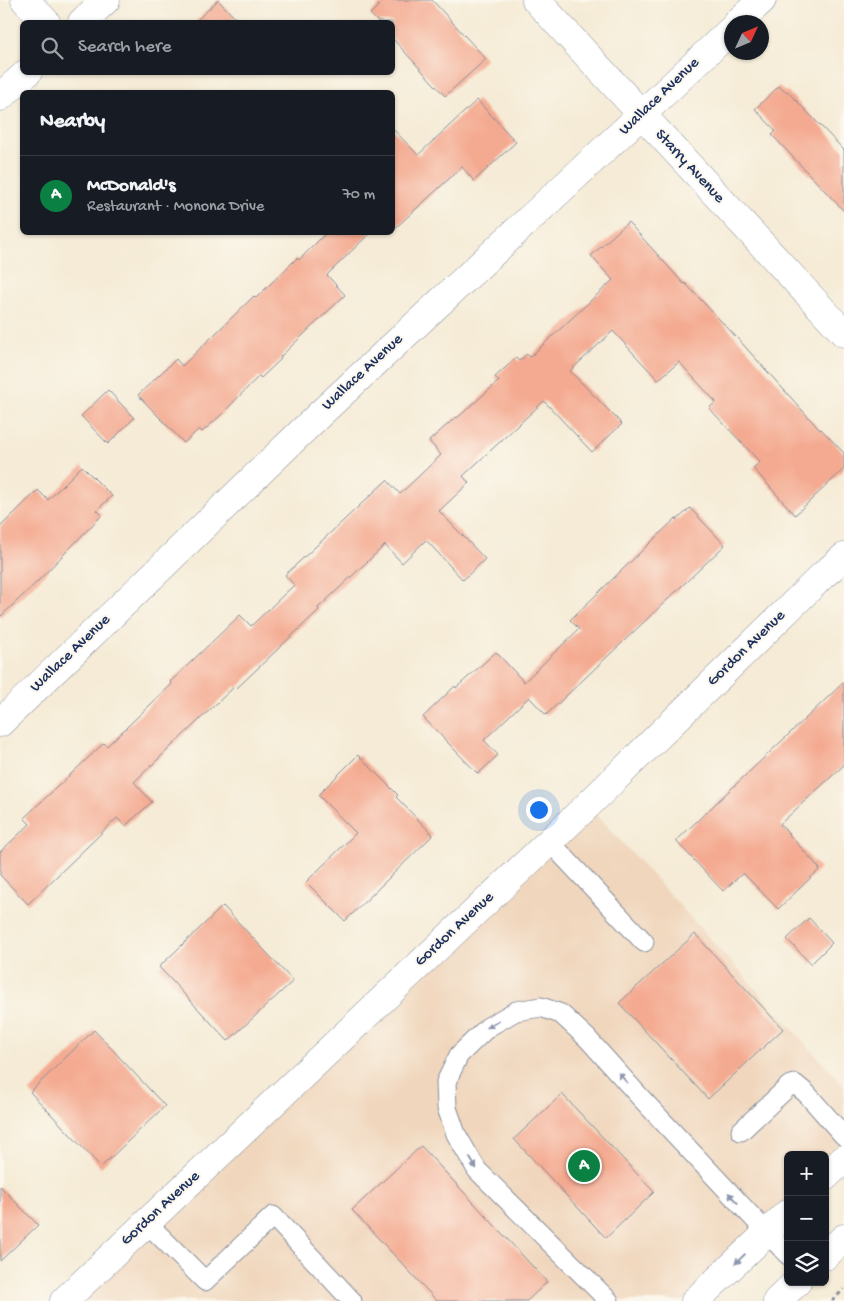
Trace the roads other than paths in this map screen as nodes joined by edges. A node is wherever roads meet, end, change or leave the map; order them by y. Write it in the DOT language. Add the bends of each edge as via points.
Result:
graph roads {
  1 [pos="25,0"];
  2 [pos="106,0"];
  3 [pos="536,0"];
  4 [pos="762,0"];
  5 [pos="746,15"];
  6 [pos="44,20"];
  7 [pos="84,20"];
  8 [pos="724,37"];
  9 [pos="25,75"];
  10 [pos="0,97"];
  11 [pos="642,115"];
  12 [pos="844,333"];
  13 [pos="844,557"];
  14 [pos="0,723"];
  15 [pos="549,841"];
  16 [pos="644,942"];
  17 [pos="741,1131"];
  18 [pos="844,1136"];
  19 [pos="844,1160"];
  20 [pos="829,1173"];
  21 [pos="784,1217"];
  22 [pos="147,1223"];
  23 [pos="766,1233"];
  24 [pos="844,1238"];
  25 [pos="784,1251"];
  26 [pos="829,1252"];
  27 [pos="793,1286"];
  28 [pos="64,1301"];
  29 [pos="352,1301"];
  30 [pos="609,1301"];
  31 [pos="695,1301"];
  32 [pos="778,1301"];
  1 -- 6 [label="street"];
  2 -- 7 [label="street"];
  3 -- 11 [label="street, Starry Avenue"];
  4 -- 5 [label="street"];
  8 -- 11 [label="street, Wallace Avenue"];
  9 -- 10 [label="street"];
  11 -- 12 [label="street, Starry Avenue"];
  11 -- 14 [label="street, Wallace Avenue" via="320,414"];
  13 -- 15 [label="street, Gordon Avenue"];
  15 -- 16 [label="lane"];
  15 -- 22 [label="street, Gordon Avenue"];
  17 -- 18 [label="lane" via="795,1084"];
  19 -- 20 [label="street"];
  21 -- 23 [label="street"];
  22 -- 28 [label="street, Gordon Avenue"];
  22 -- 29 [label="lane" via="205,1281 273,1216"];
  23 -- 25 [label="lane"];
  23 -- 30 [label="lane, one-way" via="588,1038 561,1014 540,1007 516,1011 488,1026 459,1055 446,1082 447,1108 456,1134 477,1170"];
  23 -- 31 [label="street, one-way"];
  24 -- 26 [label="street"];
  27 -- 32 [label="street"];
}
